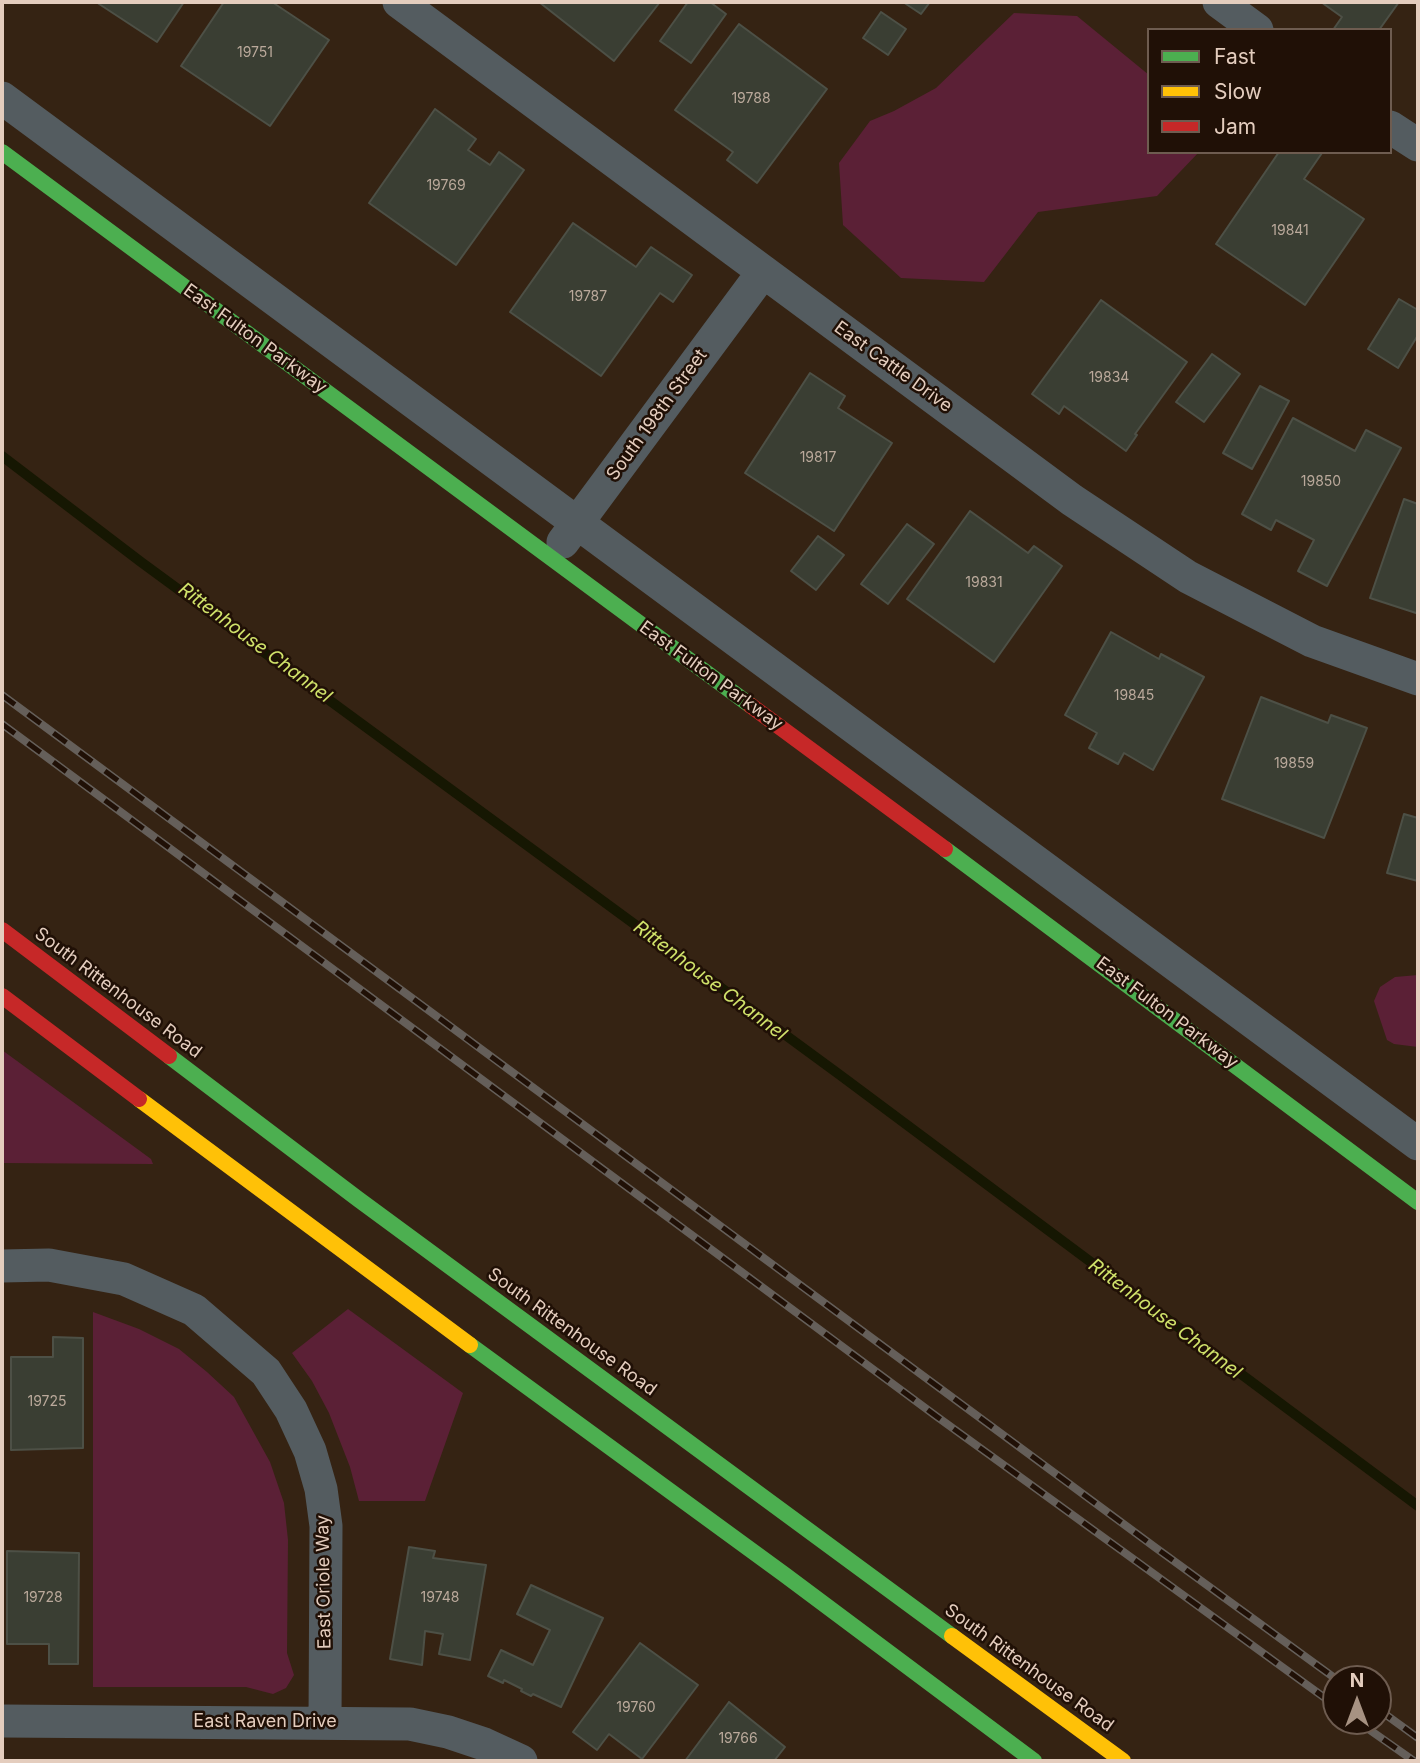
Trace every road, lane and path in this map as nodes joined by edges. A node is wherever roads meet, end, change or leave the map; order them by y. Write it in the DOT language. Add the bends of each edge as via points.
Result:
graph roads {
  1 [pos="399,2"];
  2 [pos="1219,2"];
  3 [pos="1255,28"];
  4 [pos="2,97"];
  5 [pos="1392,128"];
  6 [pos="1418,145"];
  7 [pos="2,152"];
  8 [pos="763,272"];
  9 [pos="577,524"];
  10 [pos="551,558"];
  11 [pos="1418,679"];
  12 [pos="2,930"];
  13 [pos="2,996"];
  14 [pos="1418,1144"];
  15 [pos="1418,1202"];
  16 [pos="2,1266"];
  17 [pos="2,1721"];
  18 [pos="325,1722"];
  19 [pos="521,1761"];
  20 [pos="1034,1761"];
  21 [pos="1123,1761"];
  1 -- 8 [label="street, East Cattle Drive"];
  2 -- 3 [label="street"];
  4 -- 9 [label="street"];
  5 -- 6 [label="street"];
  7 -- 10 [label="main road, East Fulton Parkway"];
  8 -- 9 [label="street, South 198th Street"];
  8 -- 11 [label="street, East Cattle Drive" via="1073,500 1188,577 1312,641"];
  9 -- 10 [label="street, South 198th Street"];
  9 -- 14 [label="street"];
  10 -- 15 [label="main road, East Fulton Parkway"];
  12 -- 21 [label="main road, South Rittenhouse Road" via="358,1199"];
  13 -- 20 [label="main road"];
  16 -- 18 [label="street, East Oriole Way" via="48,1265 124,1279 194,1310 265,1372 301,1430 321,1489 326,1526"];
  17 -- 18 [label="street, East Raven Drive"];
  18 -- 19 [label="street, East Raven Drive" via="410,1724 484,1744"];
}
